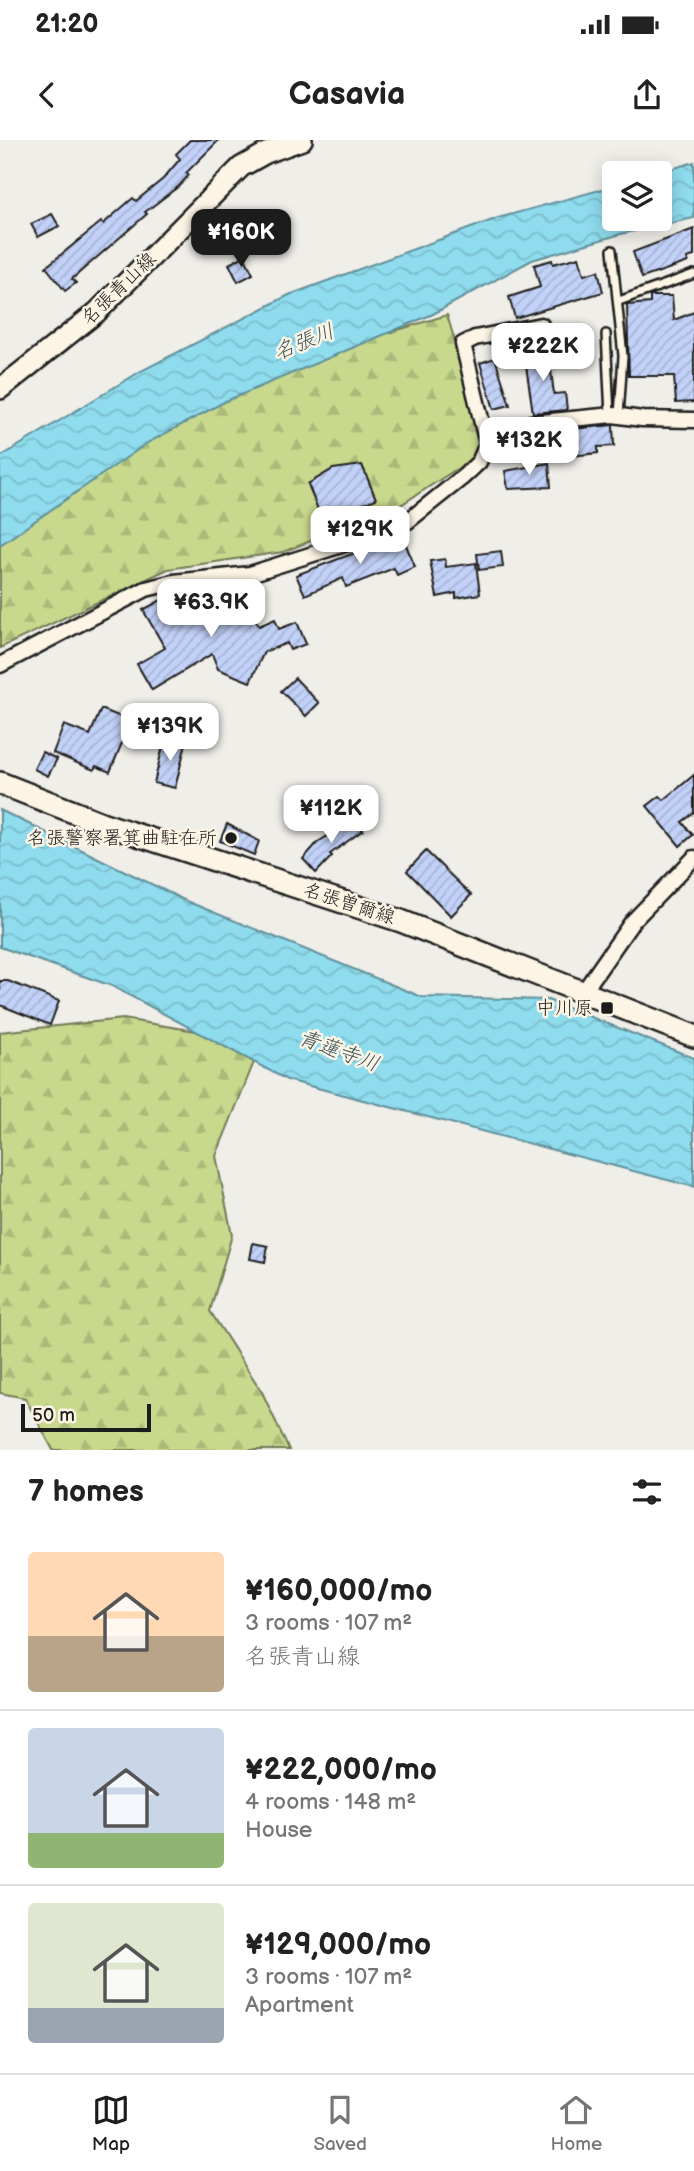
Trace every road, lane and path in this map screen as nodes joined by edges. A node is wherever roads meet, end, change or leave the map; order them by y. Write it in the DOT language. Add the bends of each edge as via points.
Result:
graph roads {
  1 [pos="302,140"];
  2 [pos="612,250"];
  3 [pos="694,274"];
  4 [pos="619,301"];
  5 [pos="541,325"];
  6 [pos="606,334"];
  7 [pos="0,389"];
  8 [pos="615,416"];
  9 [pos="694,420"];
  10 [pos="487,444"];
  11 [pos="0,665"];
  12 [pos="0,783"];
  13 [pos="694,858"];
  14 [pos="584,992"];
  15 [pos="694,1036"];
  1 -- 7 [label="main road, 名張青山線" via="241,167 97,312"];
  2 -- 4 [label="lane"];
  3 -- 4 [label="lane"];
  4 -- 8 [label="lane" via="623,356"];
  5 -- 10 [label="street" via="463,344"];
  6 -- 8 [label="lane"];
  8 -- 9 [label="street"];
  8 -- 10 [label="street" via="531,423"];
  10 -- 11 [label="street" via="479,462 463,477 392,529 250,574 146,589"];
  12 -- 14 [label="main road, 名張曽爾線" via="104,824 401,921"];
  13 -- 14 [label="street" via="632,922"];
  14 -- 15 [label="main road, 名張曽爾線"];
}
